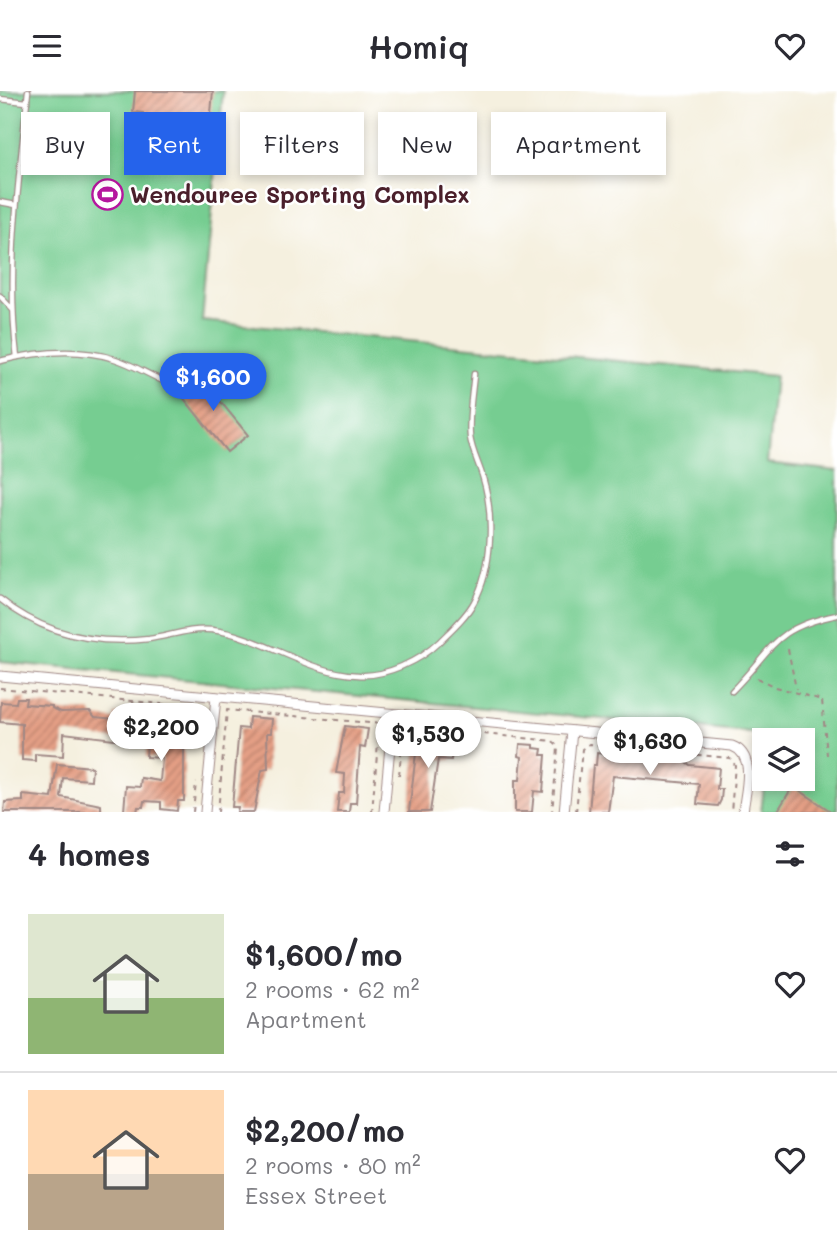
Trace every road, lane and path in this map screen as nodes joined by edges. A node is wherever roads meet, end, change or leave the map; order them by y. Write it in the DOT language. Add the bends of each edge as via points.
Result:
graph roads {
  1 [pos="28,91"];
  2 [pos="0,99"];
  3 [pos="27,102"];
  4 [pos="0,202"];
  5 [pos="16,205"];
  6 [pos="0,296"];
  7 [pos="13,310"];
  8 [pos="17,357"];
  9 [pos="0,361"];
  10 [pos="474,374"];
  11 [pos="161,380"];
  12 [pos="0,599"];
  13 [pos="837,615"];
  14 [pos="788,649"];
  15 [pos="0,676"];
  16 [pos="757,678"];
  17 [pos="0,688"];
  18 [pos="732,691"];
  19 [pos="796,691"];
  20 [pos="216,697"];
  21 [pos="204,708"];
  22 [pos="227,710"];
  23 [pos="393,714"];
  24 [pos="374,724"];
  25 [pos="410,727"];
  26 [pos="572,731"];
  27 [pos="558,748"];
  28 [pos="827,755"];
  29 [pos="398,786"];
  30 [pos="205,812"];
  31 [pos="218,812"];
  32 [pos="372,812"];
  33 [pos="384,812"];
  34 [pos="552,812"];
  35 [pos="564,812"];
  36 [pos="576,812"];
  37 [pos="731,812"];
  38 [pos="743,812"];
  1 -- 3 [label="lane"];
  2 -- 3 [label="lane"];
  3 -- 5 [label="lane"];
  4 -- 5 [label="lane"];
  5 -- 7 [label="lane"];
  6 -- 7 [label="lane"];
  7 -- 8 [label="lane"];
  8 -- 9 [label="lane"];
  8 -- 11 [label="lane" via="55,353 115,359"];
  10 -- 12 [label="lane" via="470,439 484,479 488,512 484,579 474,603 431,650 385,673 358,675 313,666 211,630 149,639 72,637 43,627"];
  13 -- 18 [label="lane" via="786,631"];
  14 -- 19 [label="path"];
  15 -- 20 [label="street"];
  16 -- 19 [label="path"];
  17 -- 21 [label="path"];
  19 -- 28 [label="path" via="823,702"];
  20 -- 23 [label="street"];
  20 -- 30 [label="street"];
  22 -- 31 [label="path"];
  23 -- 26 [label="street"];
  23 -- 33 [label="street"];
  24 -- 32 [label="path" via="379,731"];
  25 -- 29 [label="path" via="403,733"];
  26 -- 35 [label="street"];
  26 -- 38 [label="street" via="732,746 744,753 747,764"];
  27 -- 34 [label="path"];
  36 -- 37 [label="path" via="582,749 589,744 730,758 735,765"];
}
